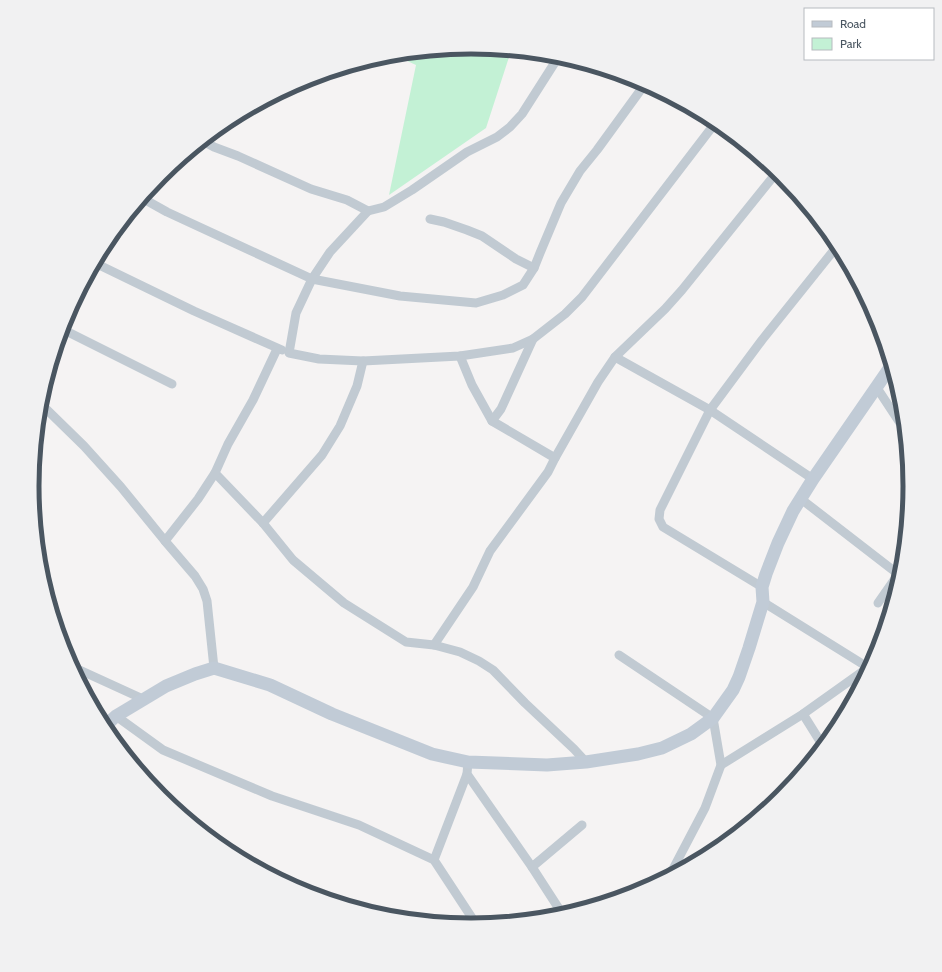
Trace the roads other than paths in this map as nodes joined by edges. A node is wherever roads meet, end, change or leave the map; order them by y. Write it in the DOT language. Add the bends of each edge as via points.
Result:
graph roads {
  1 [pos="555,62"];
  2 [pos="641,89"];
  3 [pos="712,128"];
  4 [pos="207,143"];
  5 [pos="773,178"];
  6 [pos="147,200"];
  7 [pos="368,211"];
  8 [pos="430,219"];
  9 [pos="833,251"];
  10 [pos="100,265"];
  11 [pos="534,268"];
  12 [pos="312,279"];
  13 [pos="68,332"];
  14 [pos="533,340"];
  15 [pos="277,349"];
  16 [pos="289,353"];
  17 [pos="460,356"];
  18 [pos="615,357"];
  19 [pos="363,361"];
  20 [pos="887,371"];
  21 [pos="172,384"];
  22 [pos="876,388"];
  23 [pos="46,409"];
  24 [pos="710,410"];
  25 [pos="897,419"];
  26 [pos="492,421"];
  27 [pos="555,458"];
  28 [pos="215,473"];
  29 [pos="813,479"];
  30 [pos="801,499"];
  31 [pos="263,523"];
  32 [pos="165,541"];
  33 [pos="895,568"];
  34 [pos="892,584"];
  35 [pos="762,587"];
  36 [pos="763,602"];
  37 [pos="878,603"];
  38 [pos="434,645"];
  39 [pos="619,655"];
  40 [pos="864,665"];
  41 [pos="214,668"];
  42 [pos="81,671"];
  43 [pos="859,675"];
  44 [pos="143,699"];
  45 [pos="803,714"];
  46 [pos="116,716"];
  47 [pos="713,718"];
  48 [pos="109,722"];
  49 [pos="820,741"];
  50 [pos="586,762"];
  51 [pos="721,765"];
  52 [pos="468,768"];
  53 [pos="582,825"];
  54 [pos="434,860"];
  55 [pos="676,866"];
  56 [pos="532,867"];
  57 [pos="560,909"];
  58 [pos="472,918"];
  1 -- 7 [label="street" via="522,114 510,127 384,207"];
  2 -- 11 [label="street" via="580,171 561,203"];
  3 -- 14 [label="street" via="582,297"];
  4 -- 7 [label="street"];
  5 -- 18 [label="street" via="682,290"];
  6 -- 12 [label="street"];
  7 -- 12 [label="street" via="330,252"];
  8 -- 11 [label="street" via="482,236"];
  9 -- 24 [label="street"];
  10 -- 15 [label="street"];
  11 -- 12 [label="street" via="523,285 476,303 400,296"];
  12 -- 16 [label="street" via="296,312"];
  13 -- 21 [label="street"];
  14 -- 17 [label="street" via="513,348"];
  14 -- 26 [label="street" via="501,409"];
  15 -- 16 [label="street"];
  15 -- 28 [label="street"];
  16 -- 19 [label="street" via="319,359"];
  17 -- 19 [label="street"];
  17 -- 26 [label="street" via="472,385"];
  18 -- 24 [label="street"];
  18 -- 27 [label="street"];
  19 -- 31 [label="street" via="357,386 340,426 322,455"];
  20 -- 22 [label="main road"];
  22 -- 25 [label="street"];
  22 -- 29 [label="main road"];
  23 -- 32 [label="street" via="117,482"];
  24 -- 29 [label="street"];
  24 -- 35 [label="street" via="660,510 659,519 663,527"];
  26 -- 27 [label="street"];
  27 -- 38 [label="street" via="548,472 490,551 473,587"];
  28 -- 31 [label="street"];
  28 -- 32 [label="street"];
  29 -- 30 [label="main road"];
  30 -- 33 [label="street"];
  30 -- 35 [label="main road" via="778,543"];
  31 -- 38 [label="street" via="293,560 344,603 406,642"];
  32 -- 41 [label="street" via="196,576 202,589 207,602"];
  34 -- 37 [label="street"];
  35 -- 36 [label="main road"];
  36 -- 40 [label="street"];
  36 -- 47 [label="main road" via="739,677"];
  38 -- 50 [label="street" via="460,652 493,670"];
  39 -- 47 [label="street"];
  41 -- 44 [label="main road" via="166,686"];
  41 -- 52 [label="main road" via="270,685 332,714"];
  42 -- 44 [label="street"];
  43 -- 45 [label="street"];
  44 -- 46 [label="main road"];
  45 -- 49 [label="street"];
  45 -- 51 [label="street"];
  46 -- 48 [label="main road"];
  46 -- 54 [label="street" via="163,750 272,796 359,825"];
  47 -- 50 [label="main road" via="691,734 662,748"];
  47 -- 51 [label="street"];
  50 -- 52 [label="main road"];
  51 -- 55 [label="street" via="705,808"];
  52 -- 54 [label="street"];
  52 -- 56 [label="street"];
  53 -- 56 [label="street"];
  54 -- 58 [label="street"];
  56 -- 57 [label="street"];
}
